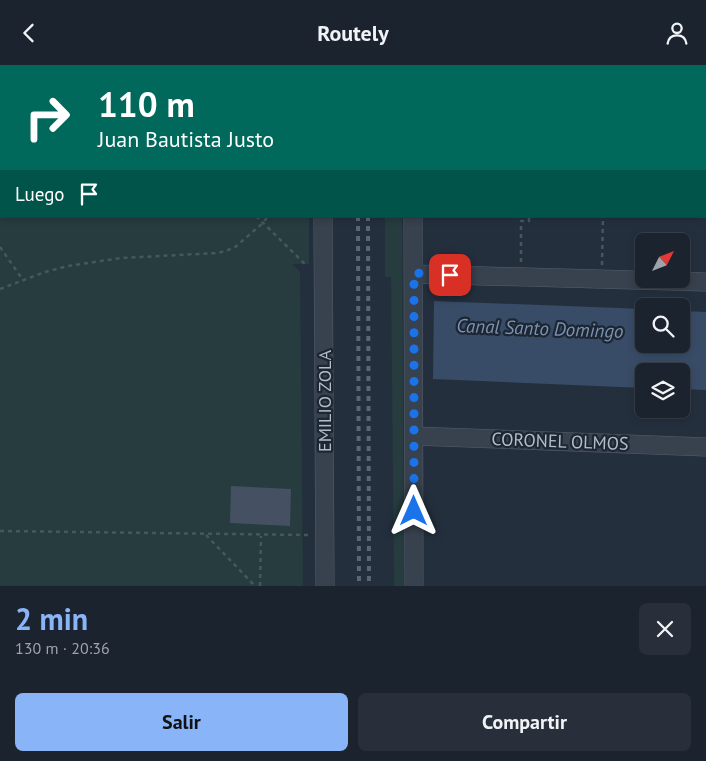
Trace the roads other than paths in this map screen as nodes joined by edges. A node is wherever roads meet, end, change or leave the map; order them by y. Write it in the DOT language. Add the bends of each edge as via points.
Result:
graph roads {
  1 [pos="324,217"];
  2 [pos="413,217"];
  3 [pos="414,273"];
  4 [pos="706,282"];
  5 [pos="414,436"];
  6 [pos="706,447"];
  7 [pos="325,586"];
  8 [pos="414,586"];
  1 -- 7 [label="street, EMILIO ZOLA"];
  2 -- 3 [label="street"];
  3 -- 4 [label="street"];
  3 -- 5 [label="street"];
  5 -- 6 [label="street, CORONEL OLMOS"];
  5 -- 8 [label="street"];
}
